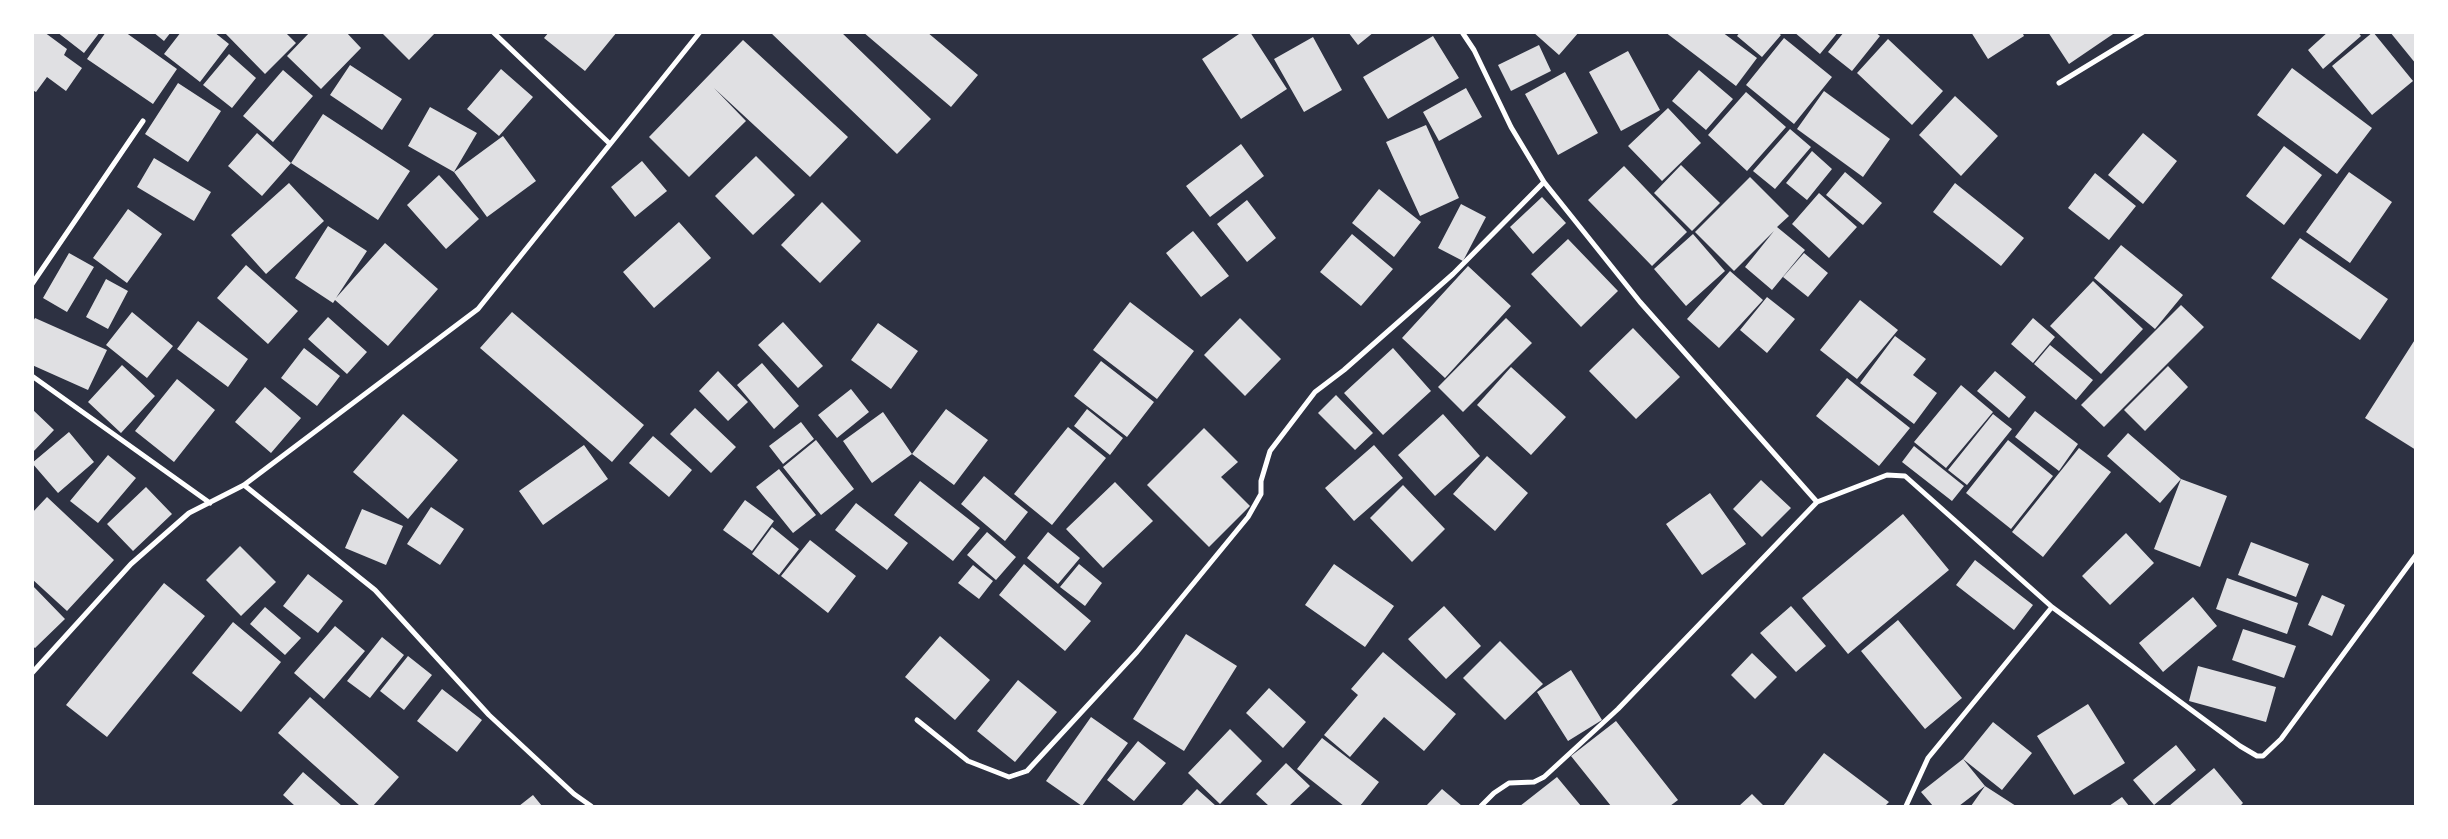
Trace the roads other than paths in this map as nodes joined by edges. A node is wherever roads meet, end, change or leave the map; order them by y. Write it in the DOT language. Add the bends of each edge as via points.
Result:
graph roads {
  1 [pos="493,32"];
  2 [pos="700,32"];
  3 [pos="1462,32"];
  4 [pos="2142,32"];
  5 [pos="2059,84"];
  6 [pos="143,122"];
  7 [pos="608,144"];
  8 [pos="1544,182"];
  9 [pos="32,284"];
  10 [pos="32,376"];
  11 [pos="244,485"];
  12 [pos="1817,502"];
  13 [pos="210,503"];
  14 [pos="2416,555"];
  15 [pos="2052,607"];
  16 [pos="32,673"];
  17 [pos="917,720"];
  18 [pos="590,806"];
  19 [pos="1481,806"];
  20 [pos="1906,806"];
  1 -- 7 [label="street"];
  2 -- 7 [label="street"];
  3 -- 8 [label="street"];
  4 -- 5 [label="street"];
  6 -- 9 [label="street"];
  7 -- 11 [label="street" via="478,309"];
  8 -- 12 [label="street" via="1640,302"];
  8 -- 17 [label="street" via="1453,274 1315,392 1270,451 1261,481 1261,494 1248,517 1137,652 1027,771 1009,776 968,761"];
  10 -- 13 [label="street"];
  11 -- 13 [label="street"];
  11 -- 18 [label="street" via="375,590 489,715"];
  12 -- 15 [label="street" via="1887,475 1905,476"];
  12 -- 19 [label="street" via="1618,709 1544,777 1534,782 1509,783"];
  13 -- 16 [label="street" via="189,513 132,564"];
  14 -- 15 [label="street" via="2281,739 2263,756 2240,746"];
  15 -- 20 [label="street" via="1928,758"];
}
